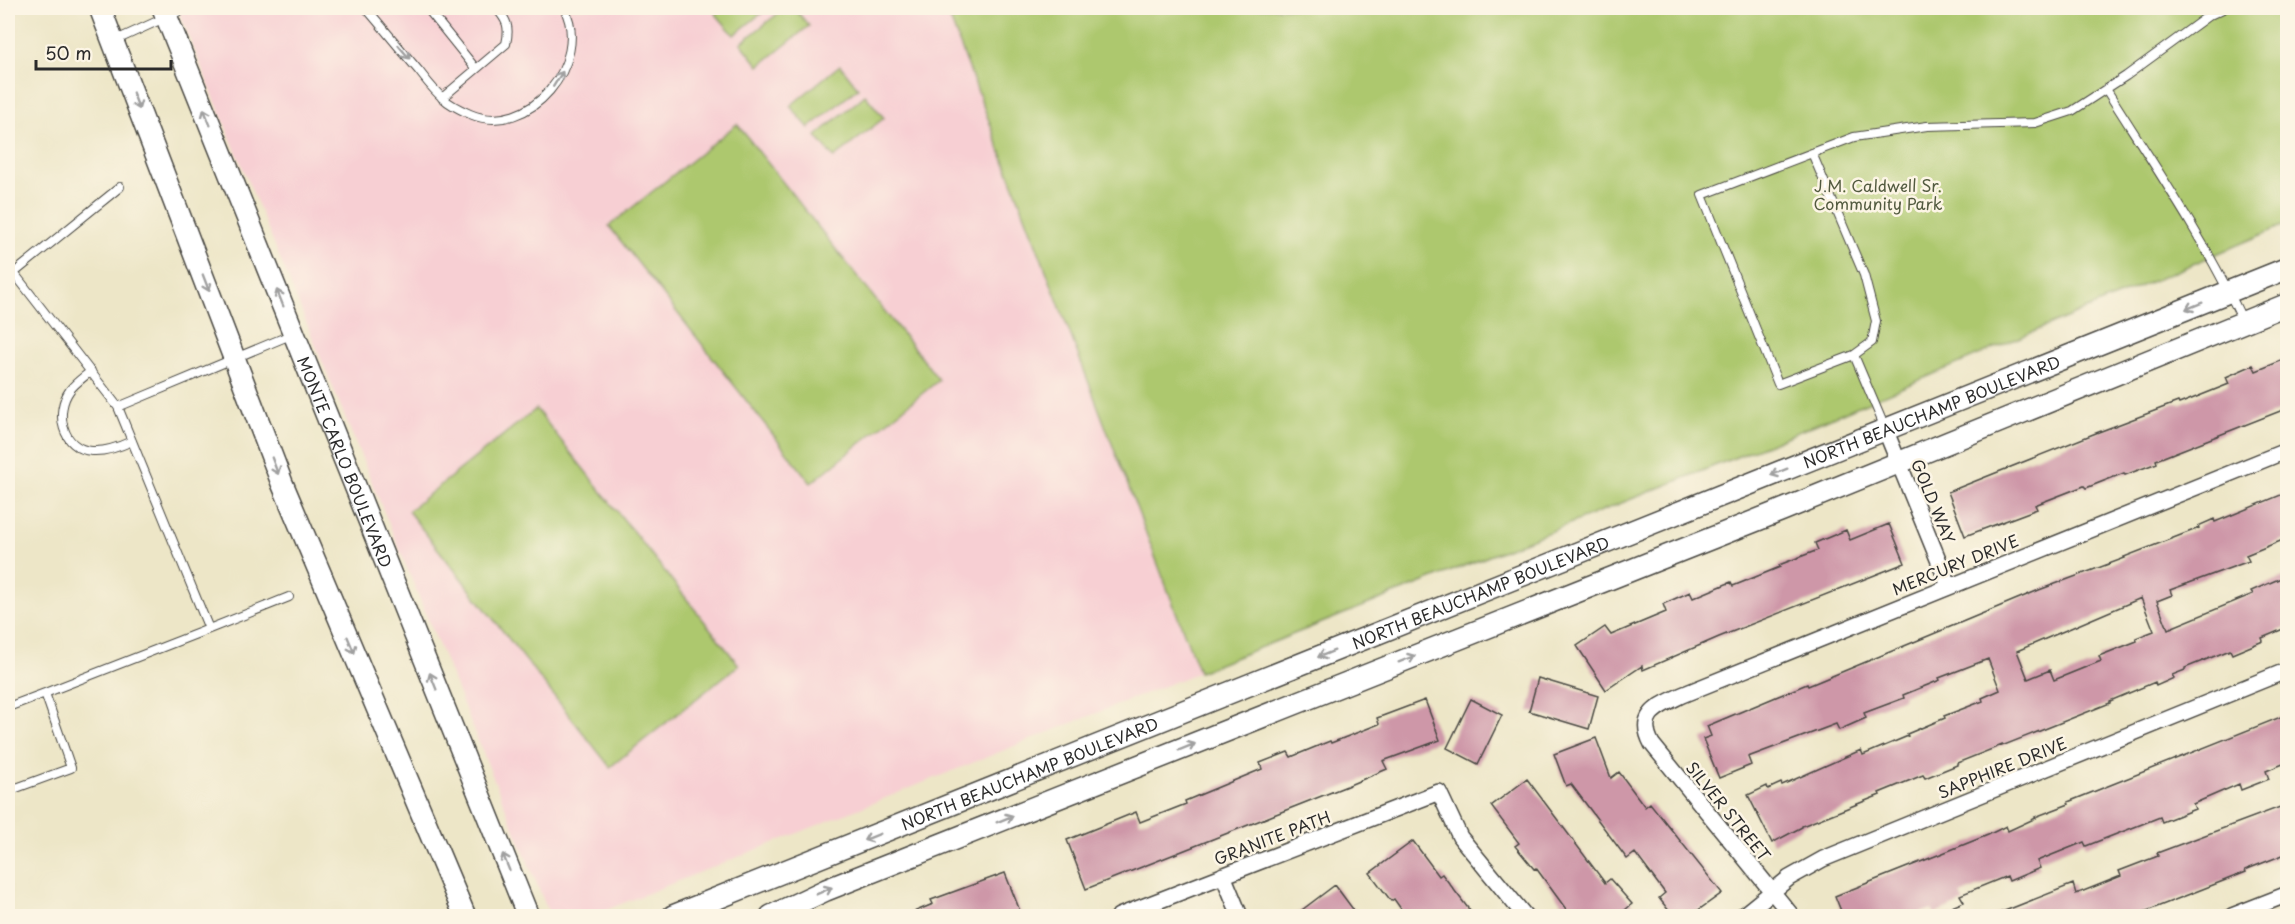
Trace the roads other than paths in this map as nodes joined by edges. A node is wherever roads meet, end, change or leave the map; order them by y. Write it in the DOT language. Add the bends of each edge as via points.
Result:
graph roads {
  1 [pos="186,8"];
  2 [pos="366,8"];
  3 [pos="427,8"];
  4 [pos="496,8"];
  5 [pos="564,8"];
  6 [pos="2225,8"];
  7 [pos="103,9"];
  8 [pos="165,13"];
  9 [pos="113,41"];
  10 [pos="476,69"];
  11 [pos="2106,89"];
  12 [pos="442,98"];
  13 [pos="1812,153"];
  14 [pos="120,187"];
  15 [pos="8,263"];
  16 [pos="2288,268"];
  17 [pos="11,276"];
  18 [pos="2229,292"];
  19 [pos="2288,304"];
  20 [pos="2244,322"];
  21 [pos="295,333"];
  22 [pos="1854,355"];
  23 [pos="235,360"];
  24 [pos="91,372"];
  25 [pos="118,407"];
  26 [pos="1885,429"];
  27 [pos="132,441"];
  28 [pos="2288,450"];
  29 [pos="1899,462"];
  30 [pos="1949,586"];
  31 [pos="289,597"];
  32 [pos="209,629"];
  33 [pos="2288,670"];
  34 [pos="45,693"];
  35 [pos="8,707"];
  36 [pos="1645,724"];
  37 [pos="8,791"];
  38 [pos="1222,875"];
  39 [pos="1772,892"];
  40 [pos="2288,894"];
  41 [pos="465,916"];
  42 [pos="528,916"];
  43 [pos="673,916"];
  44 [pos="771,916"];
  45 [pos="1119,916"];
  46 [pos="1240,916"];
  47 [pos="1525,916"];
  48 [pos="1742,916"];
  49 [pos="1792,916"];
  50 [pos="2232,916"];
  1 -- 8 [label="lane"];
  2 -- 12 [label="lane, one-way"];
  3 -- 10 [label="lane"];
  4 -- 10 [label="lane" via="507,21 506,44"];
  12 -- 5 [label="lane, one-way" via="473,116 488,119 512,116 535,104 554,86 567,60 571,34"];
  6 -- 11 [label="lane"];
  7 -- 9 [label="street"];
  8 -- 9 [label="lane"];
  21 -- 8 [label="street, MONTE CARLO BOULEVARD, one-way"];
  9 -- 23 [label="street, one-way"];
  10 -- 12 [label="lane"];
  11 -- 13 [label="lane" via="2072,111 2035,123 1927,126 1854,136"];
  11 -- 18 [label="lane"];
  13 -- 22 [label="lane" via="1864,275 1876,321 1872,342"];
  13 -- 22 [label="lane" via="1702,195 1778,384"];
  14 -- 17 [label="lane"];
  15 -- 17 [label="lane"];
  16 -- 18 [label="street, NORTH BEAUCHAMP BOULEVARD"];
  17 -- 24 [label="lane"];
  18 -- 20 [label="lane"];
  18 -- 26 [label="street, NORTH BEAUCHAMP BOULEVARD, one-way"];
  19 -- 20 [label="street, NORTH BEAUCHAMP BOULEVARD"];
  20 -- 29 [label="street, NORTH BEAUCHAMP BOULEVARD"];
  21 -- 23 [label="lane"];
  42 -- 21 [label="street, MONTE CARLO BOULEVARD, one-way"];
  22 -- 26 [label="lane"];
  23 -- 25 [label="lane"];
  23 -- 41 [label="street, one-way" via="282,483"];
  24 -- 25 [label="lane"];
  24 -- 27 [label="lane" via="70,391 61,410 63,430 74,446 91,452 114,449"];
  25 -- 27 [label="lane"];
  26 -- 29 [label="street, GOLD WAY"];
  26 -- 43 [label="street, NORTH BEAUCHAMP BOULEVARD, one-way"];
  27 -- 32 [label="lane"];
  28 -- 30 [label="street, MERCURY DRIVE"];
  29 -- 30 [label="street, GOLD WAY"];
  44 -- 29 [label="street, NORTH BEAUCHAMP BOULEVARD, one-way" via="826,890"];
  30 -- 36 [label="street, MERCURY DRIVE" via="1682,694 1656,709"];
  31 -- 32 [label="lane"];
  32 -- 34 [label="lane"];
  33 -- 39 [label="street, SAPPHIRE DRIVE" via="1823,859"];
  34 -- 35 [label="lane"];
  34 -- 37 [label="lane" via="71,768"];
  36 -- 39 [label="street, SILVER STREET" via="1646,734 1661,757"];
  38 -- 45 [label="street, GRANITE PATH"];
  38 -- 46 [label="street"];
  38 -- 47 [label="street, GRANITE PATH" via="1439,792 1460,837"];
  39 -- 48 [label="street, SAPPHIRE DRIVE"];
  39 -- 49 [label="street, SILVER STREET"];
  40 -- 50 [label="street"];
}
